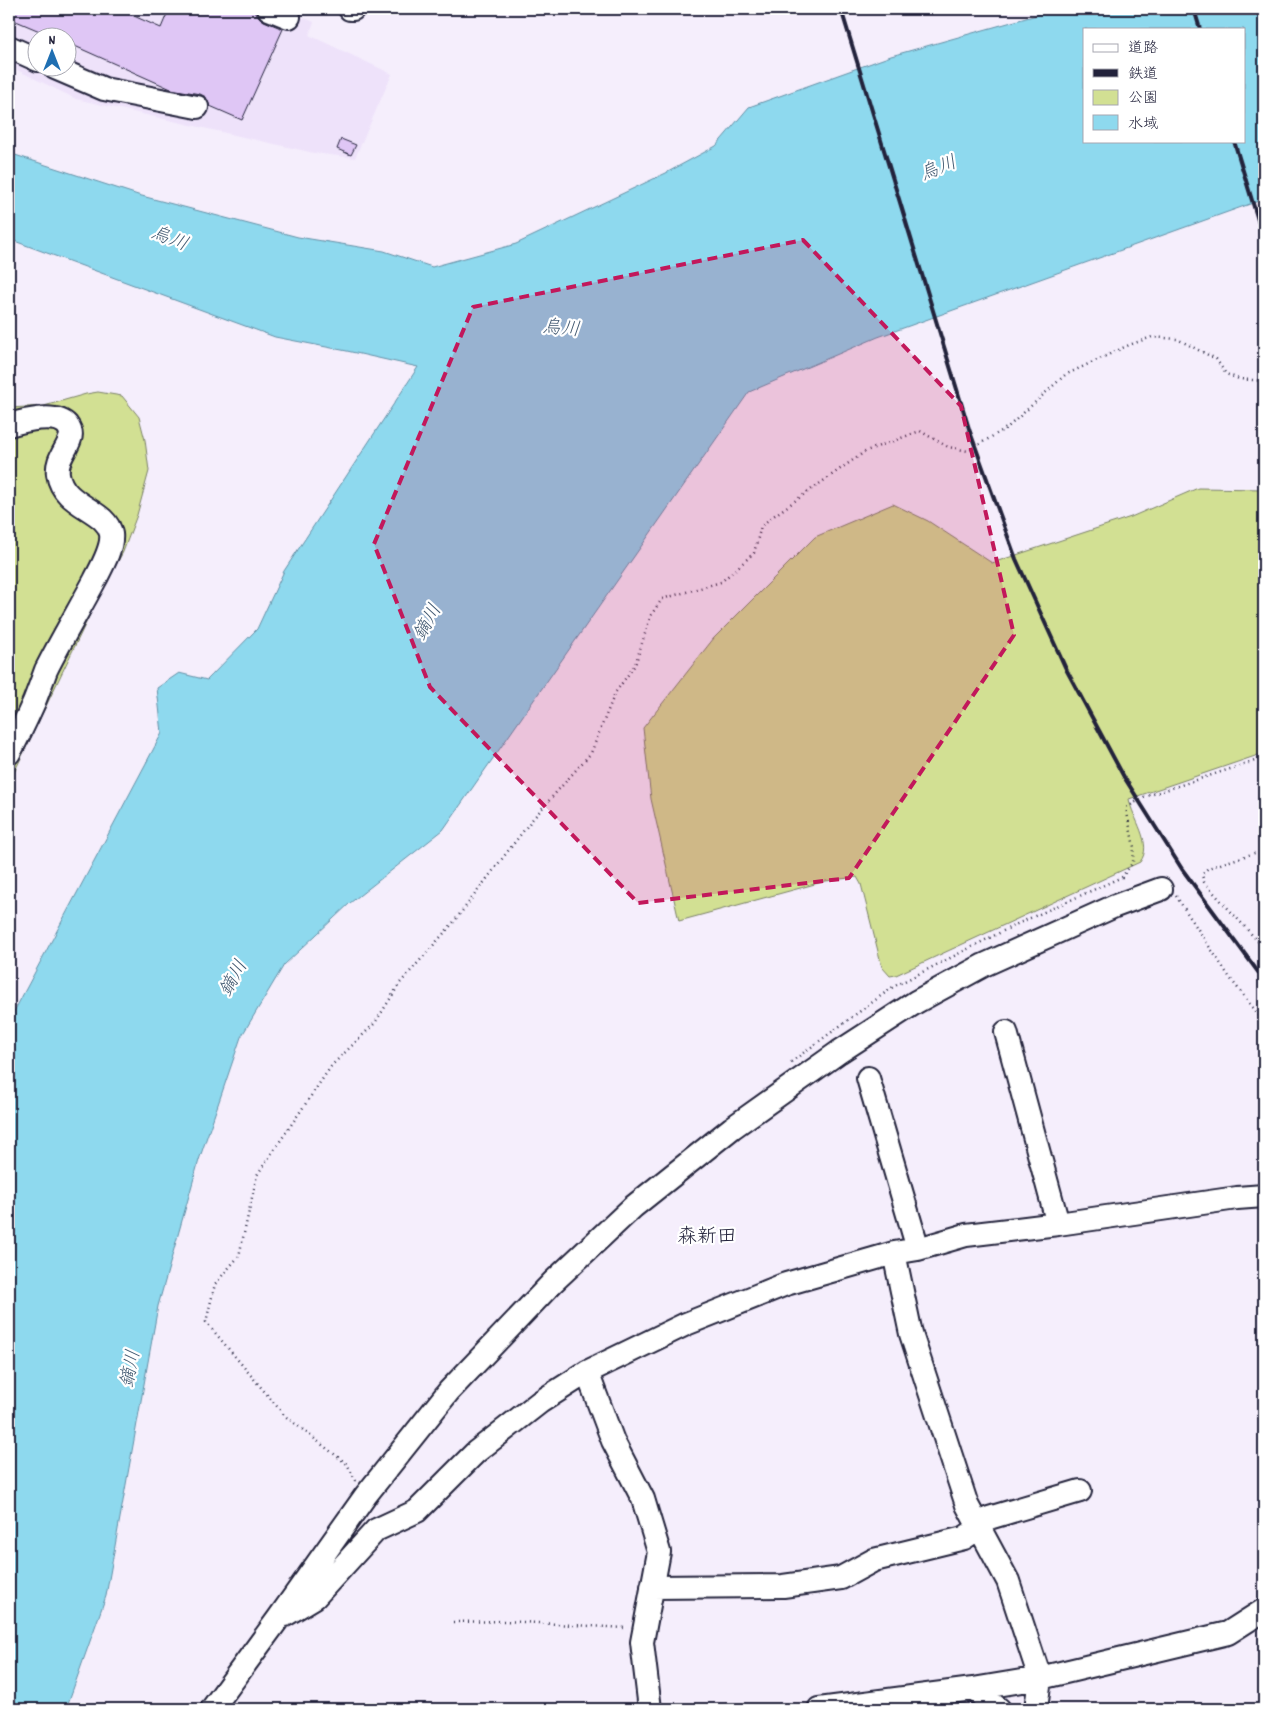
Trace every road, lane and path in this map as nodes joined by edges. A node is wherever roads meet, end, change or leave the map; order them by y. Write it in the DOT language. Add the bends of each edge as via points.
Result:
graph roads {
  1 [pos="9,47"];
  2 [pos="28,56"];
  3 [pos="78,78"];
  4 [pos="197,107"];
  5 [pos="1264,381"];
  6 [pos="9,424"];
  7 [pos="9,753"];
  8 [pos="1264,758"];
  9 [pos="1264,850"];
  10 [pos="1161,890"];
  11 [pos="1264,948"];
  12 [pos="893,987"];
  13 [pos="1264,1022"];
  14 [pos="1006,1032"];
  15 [pos="868,1078"];
  16 [pos="1264,1196"];
  17 [pos="1058,1224"];
  18 [pos="918,1249"];
  19 [pos="894,1253"];
  20 [pos="587,1372"];
  21 [pos="357,1483"];
  22 [pos="1080,1491"];
  23 [pos="980,1528"];
  24 [pos="652,1587"];
  25 [pos="1264,1610"];
  26 [pos="278,1620"];
  27 [pos="453,1622"];
  28 [pos="644,1629"];
  29 [pos="1040,1678"];
  30 [pos="973,1689"];
  31 [pos="212,1709"];
  32 [pos="650,1709"];
  33 [pos="819,1709"];
  34 [pos="999,1709"];
  35 [pos="1036,1709"];
  1 -- 2 [label="street"];
  3 -- 4 [label="street" via="104,89"];
  5 -- 21 [label="path" via="1239,379 1226,374 1216,359 1177,339 1152,338 1129,345 1064,375 1008,427 968,451 948,447 920,431 866,450 762,526 754,553 721,582 662,599 651,615 635,665 615,693 590,753 531,822 453,923 400,983 375,1023 332,1065 256,1175 238,1256 215,1284 206,1322 285,1416 347,1464"];
  6 -- 7 [label="street" via="48,418 65,422 71,436 57,467 60,482 68,496 105,522 111,534 110,547 98,573 46,671"];
  8 -- 12 [label="path" via="1144,796 1126,808 1134,847 1133,862 1122,877 1017,924"];
  9 -- 11 [label="path" via="1208,868 1202,875 1204,882"];
  10 -- 13 [label="path" via="1170,891 1178,898 1230,978"];
  10 -- 26 [label="street" via="1115,906 984,965 916,1002 748,1117 632,1207 552,1282 449,1391 366,1495"];
  14 -- 17 [label="street"];
  15 -- 18 [label="street"];
  16 -- 17 [label="street"];
  17 -- 18 [label="street" via="966,1235"];
  18 -- 19 [label="street"];
  19 -- 20 [label="street" via="786,1284 686,1324"];
  19 -- 23 [label="street" via="911,1334 967,1505"];
  20 -- 24 [label="street" via="613,1441 643,1499 659,1552"];
  20 -- 26 [label="street" via="540,1402 476,1452 417,1511 376,1530 315,1597"];
  22 -- 23 [label="street" via="989,1518"];
  23 -- 24 [label="street" via="964,1538 874,1560 841,1578 783,1586"];
  23 -- 29 [label="street" via="1008,1581"];
  24 -- 28 [label="street"];
  25 -- 29 [label="street" via="1228,1632"];
  26 -- 31 [label="street"];
  27 -- 28 [label="path" via="505,1621"];
  28 -- 32 [label="street" via="642,1642"];
  29 -- 30 [label="street"];
  29 -- 35 [label="street"];
  30 -- 33 [label="street"];
  30 -- 34 [label="street"];
}
